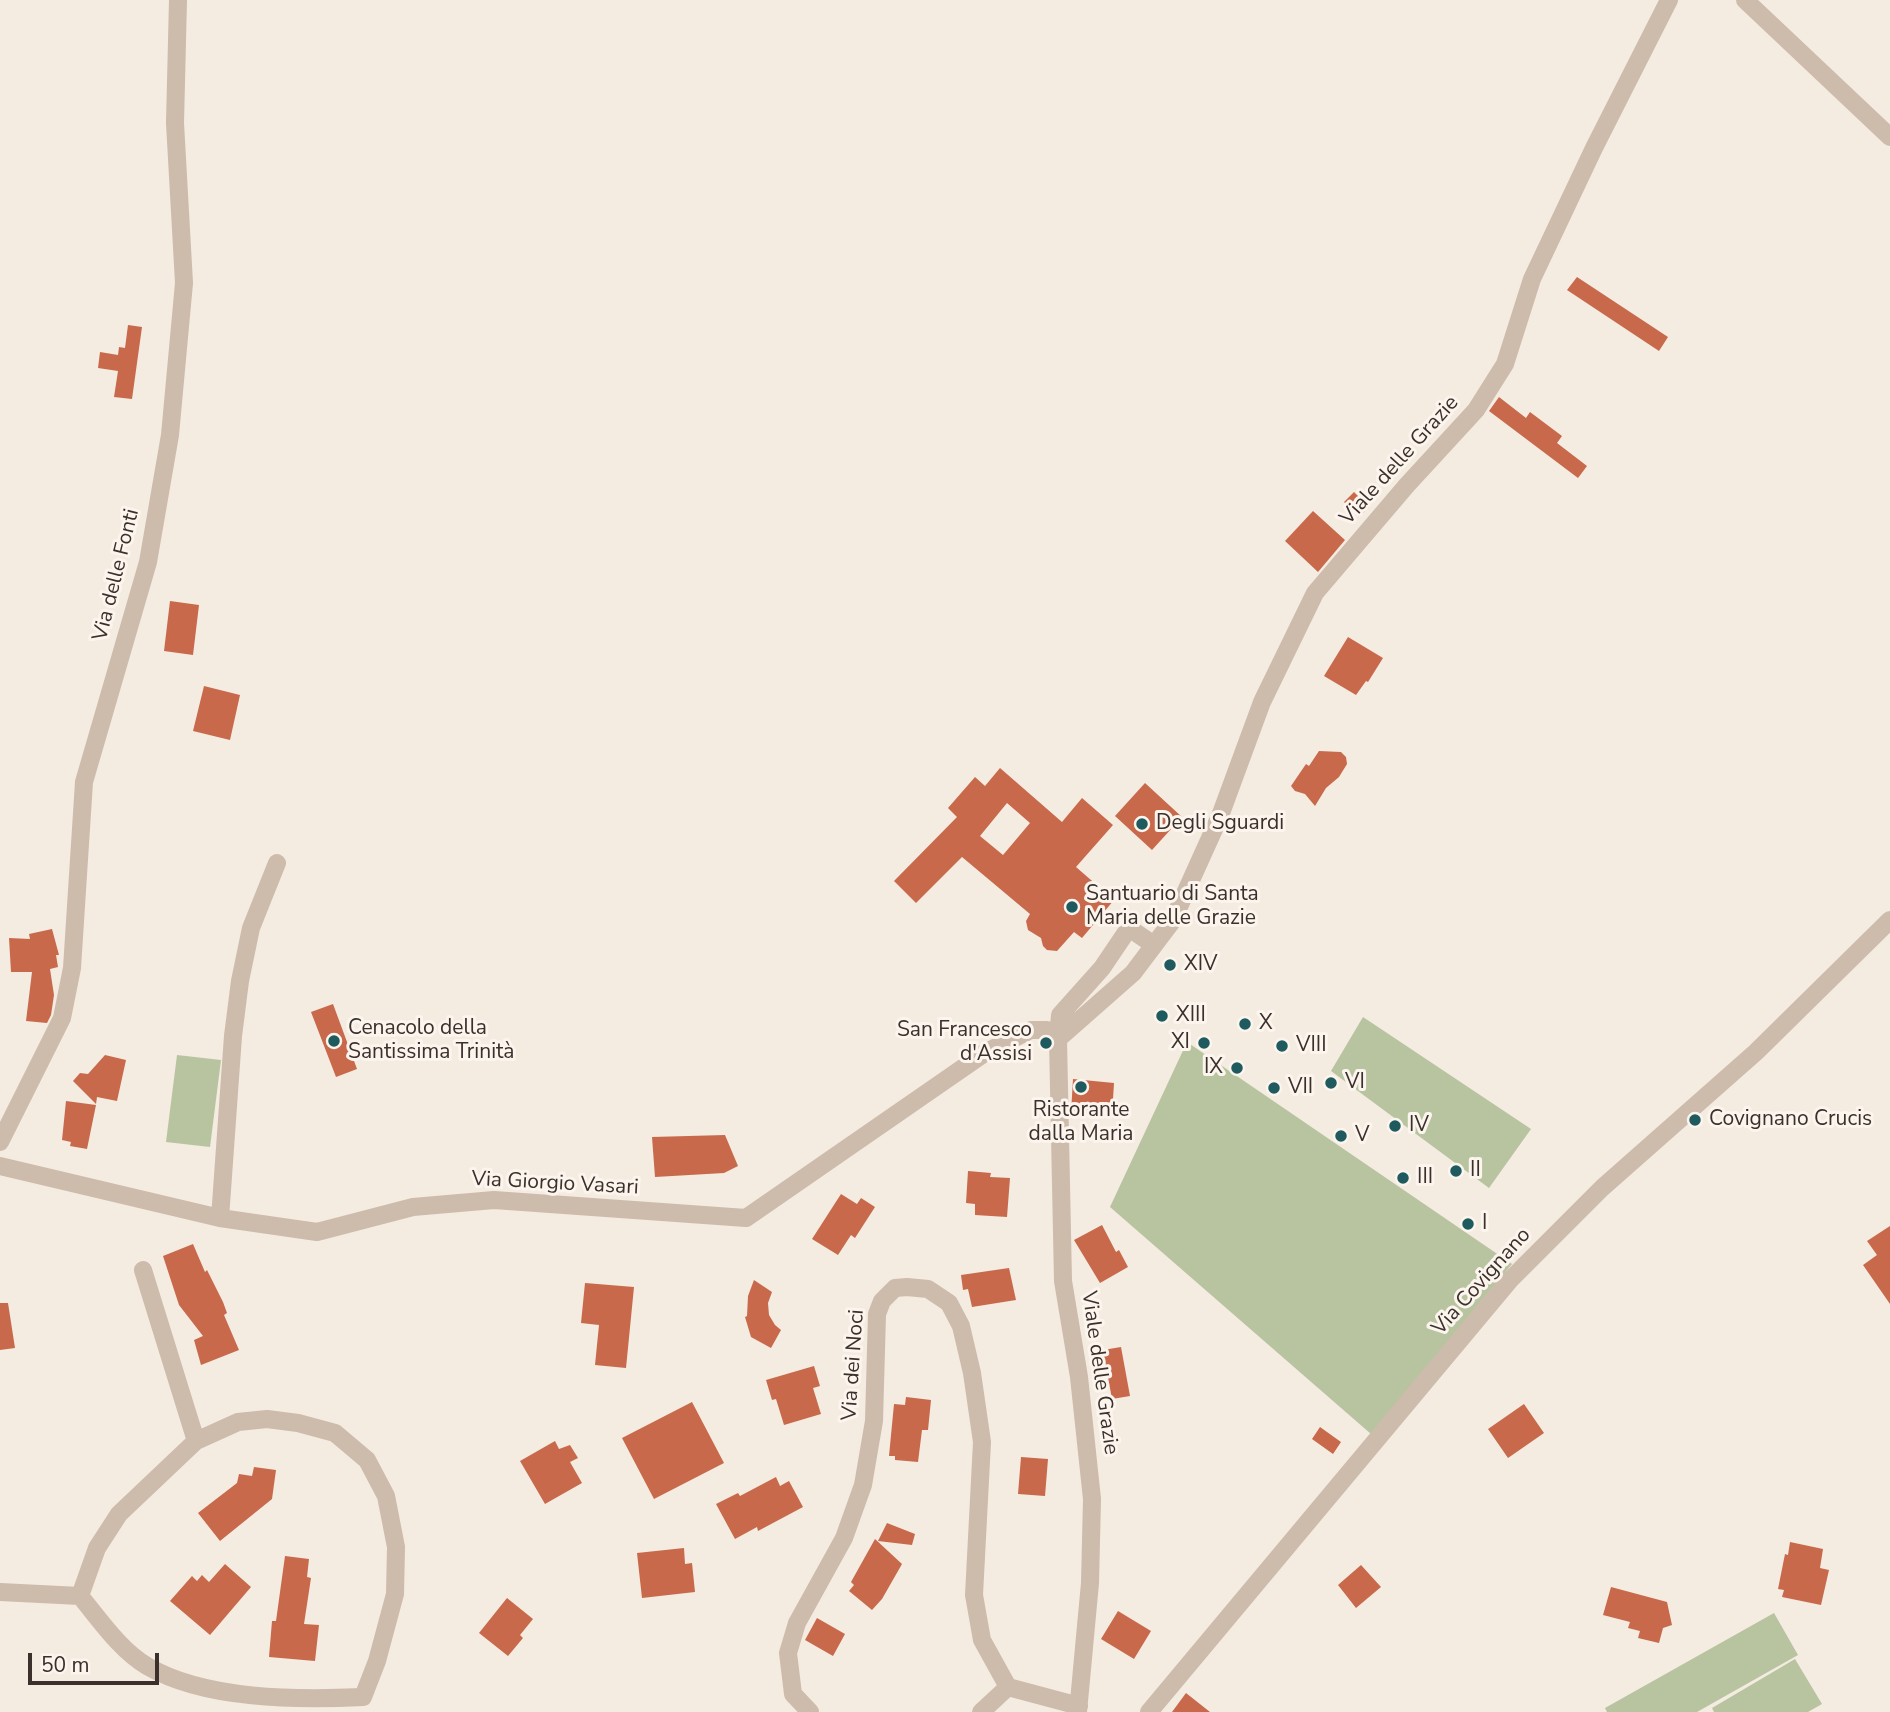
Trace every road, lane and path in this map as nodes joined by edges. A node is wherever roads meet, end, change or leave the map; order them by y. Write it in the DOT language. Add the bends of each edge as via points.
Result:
graph roads {
  1 [pos="178,0"];
  2 [pos="1669,0"];
  3 [pos="1745,0"];
  4 [pos="1890,137"];
  5 [pos="277,863"];
  6 [pos="1890,920"];
  7 [pos="1154,945"];
  8 [pos="1058,1039"];
  9 [pos="0,1142"];
  10 [pos="0,1166"];
  11 [pos="220,1218"];
  12 [pos="143,1270"];
  13 [pos="196,1441"];
  14 [pos="0,1592"];
  15 [pos="80,1596"];
  16 [pos="1008,1687"];
  17 [pos="1079,1709"];
  18 [pos="810,1712"];
  19 [pos="981,1712"];
  20 [pos="1149,1712"];
  1 -- 9 [label="street, Via delle Fonti" via="175,123 184,283 170,435 148,562 84,782 72,968 62,1018"];
  2 -- 7 [label="street, Viale delle Grazie" via="1532,279 1505,364 1476,410 1315,593 1262,702 1220,816 1173,919"];
  3 -- 4 [label="street"];
  5 -- 11 [label="street" via="251,928 240,981"];
  6 -- 20 [label="street, Via Covignano" via="1756,1052 1602,1188 1510,1280"];
  7 -- 8 [label="street, Viale delle Grazie" via="1133,973"];
  7 -- 8 [label="street, Viale delle Grazie" via="1129,928 1102,968 1060,1015"];
  8 -- 11 [label="street, Via Giorgio Vasari" via="1046,1030 1031,1030 986,1052 746,1219 494,1200 413,1207 317,1231"];
  8 -- 17 [label="street, Viale delle Grazie" via="1063,1281 1093,1499"];
  10 -- 11 [label="street, Via Giorgio Vasari"];
  12 -- 13 [label="street"];
  13 -- 15 [label="street" via="119,1514 97,1548"];
  13 -- 15 [label="street" via="239,1422 267,1419 335,1433 367,1460 386,1496 396,1559 395,1594 363,1697 266,1697 188,1684 146,1665 118,1641"];
  14 -- 15 [label="street"];
  16 -- 17 [label="street"];
  16 -- 18 [label="street, Via dei Noci" via="982,1640 974,1595 982,1442 961,1326 949,1303 928,1289 895,1288 877,1314 874,1421 863,1485 844,1538 797,1623 788,1653 793,1694"];
  16 -- 19 [label="street"];
}
